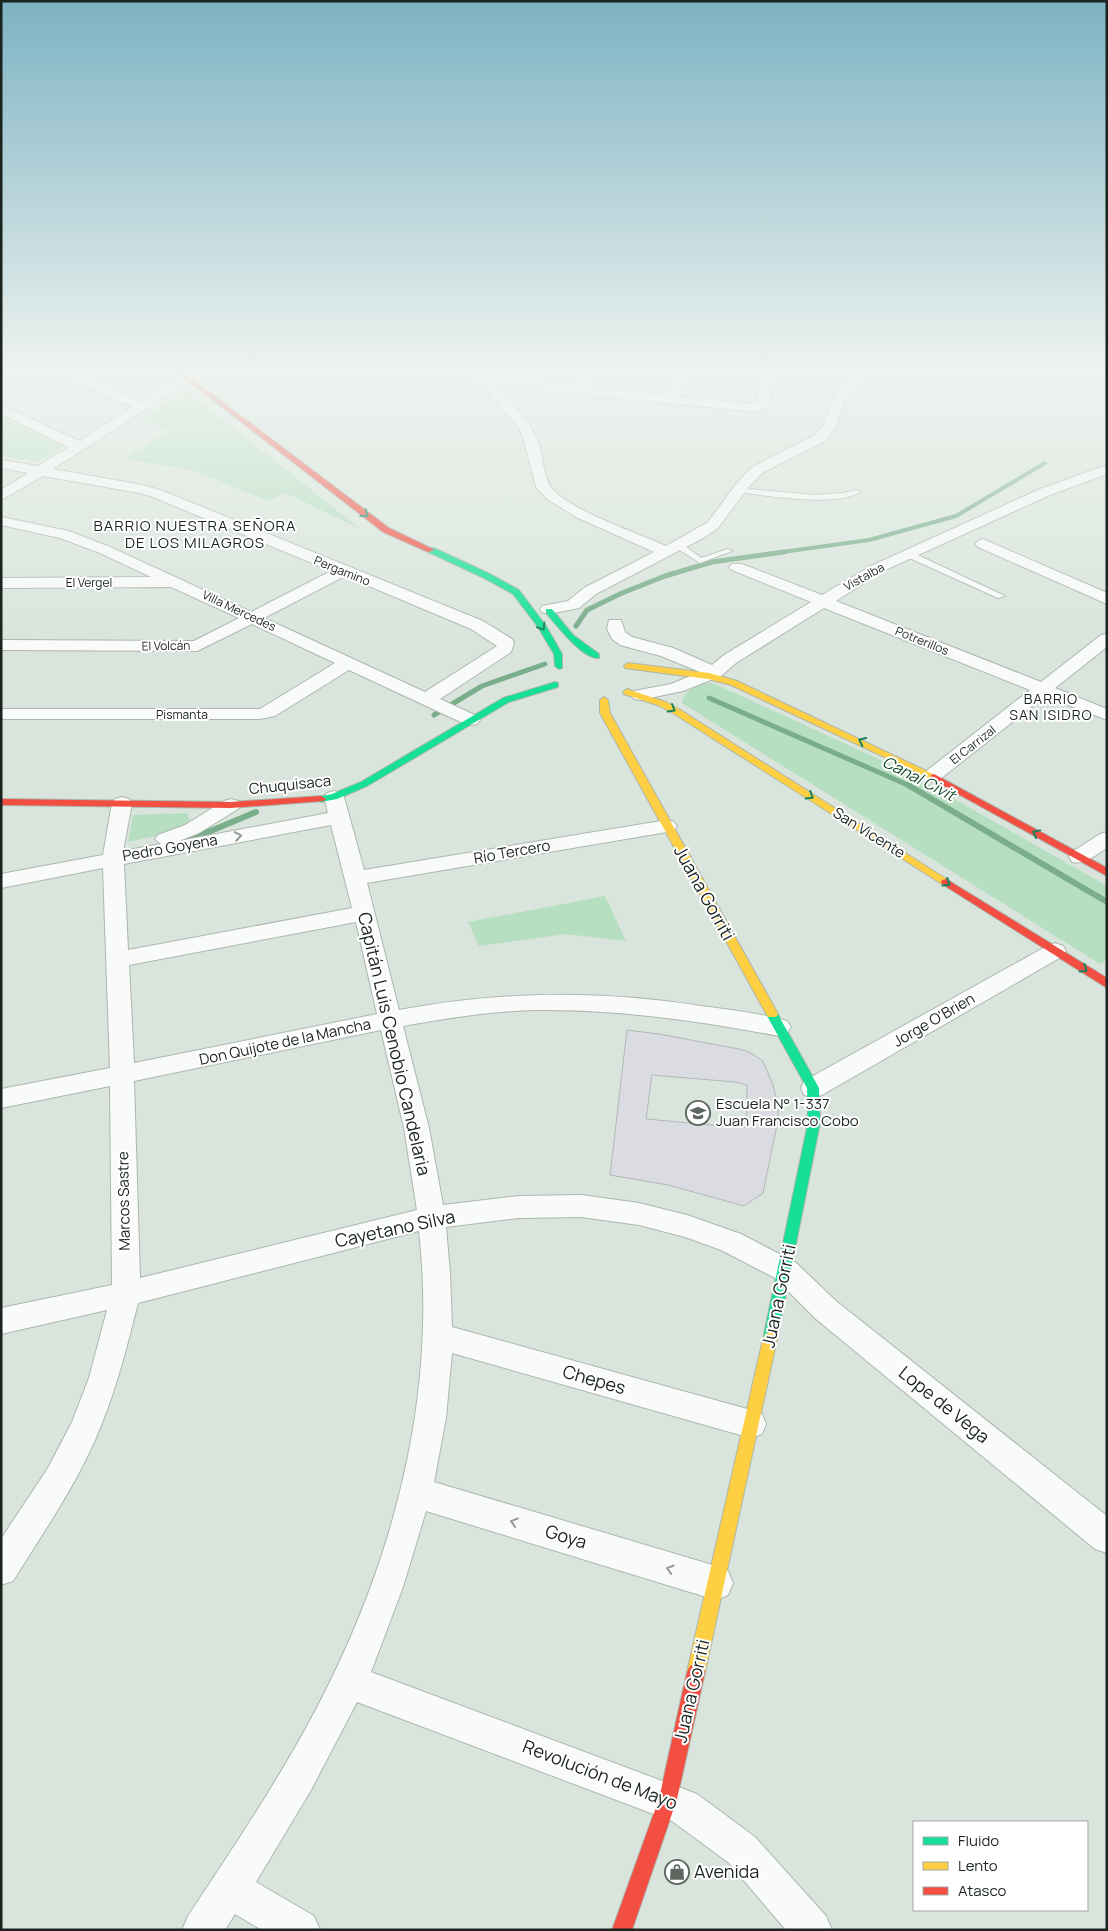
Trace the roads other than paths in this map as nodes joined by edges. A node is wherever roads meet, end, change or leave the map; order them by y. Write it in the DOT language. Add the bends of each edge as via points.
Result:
graph roads {
  1 [pos="61,459"];
  2 [pos="294,459"];
  3 [pos="536,459"];
  4 [pos="778,459"];
  5 [pos="1,464"];
  6 [pos="1102,470"];
  7 [pos="42,471"];
  8 [pos="739,490"];
  9 [pos="856,492"];
  10 [pos="1,496"];
  11 [pos="390,518"];
  12 [pos="1,521"];
  13 [pos="983,544"];
  14 [pos="672,548"];
  15 [pos="728,551"];
  16 [pos="908,554"];
  17 [pos="118,556"];
  18 [pos="738,567"];
  19 [pos="343,571"];
  20 [pos="177,582"];
  21 [pos="1,583"];
  22 [pos="80,583"];
  23 [pos="526,586"];
  24 [pos="1001,596"];
  25 [pos="1107,599"];
  26 [pos="822,601"];
  27 [pos="544,604"];
  28 [pos="254,618"];
  29 [pos="615,623"];
  30 [pos="1107,639"];
  31 [pos="1,646"];
  32 [pos="580,657"];
  33 [pos="605,657"];
  34 [pos="349,662"];
  35 [pos="628,666"];
  36 [pos="712,674"];
  37 [pos="555,685"];
  38 [pos="634,688"];
  39 [pos="1044,690"];
  40 [pos="565,693"];
  41 [pos="590,700"];
  42 [pos="604,700"];
  43 [pos="441,706"];
  44 [pos="1,714"];
  45 [pos="1107,715"];
  46 [pos="470,720"];
  47 [pos="932,776"];
  48 [pos="334,797"];
  49 [pos="1,802"];
  50 [pos="122,803"];
  51 [pos="231,805"];
  52 [pos="340,818"];
  53 [pos="667,826"];
  54 [pos="1107,838"];
  55 [pos="113,854"];
  56 [pos="1079,857"];
  57 [pos="1,872"];
  58 [pos="1107,873"];
  59 [pos="356,878"];
  60 [pos="1,881"];
  61 [pos="365,913"];
  62 [pos="1055,951"];
  63 [pos="116,960"];
  64 [pos="1107,984"];
  65 [pos="390,1020"];
  66 [pos="779,1027"];
  67 [pos="122,1075"];
  68 [pos="813,1088"];
  69 [pos="1,1099"];
  70 [pos="432,1217"];
  71 [pos="785,1270"];
  72 [pos="126,1294"];
  73 [pos="1,1321"];
  74 [pos="437,1336"];
  75 [pos="751,1424"];
  76 [pos="416,1492"];
  77 [pos="1107,1537"];
  78 [pos="1,1569"];
  79 [pos="716,1583"];
  80 [pos="349,1681"];
  81 [pos="668,1799"];
  82 [pos="229,1888"];
  83 [pos="202,1930"];
  84 [pos="300,1930"];
  85 [pos="622,1930"];
  86 [pos="812,1930"];
  1 -- 7 [label="street"];
  2 -- 37 [label="main road, one-way" via="386,530 516,592 531,610 563,664 554,673"];
  3 -- 14 [label="street" via="547,494 575,511"];
  4 -- 8 [label="street" via="756,470"];
  5 -- 7 [label="street, Pergamino"];
  6 -- 16 [label="street, Vistalba"];
  7 -- 10 [label="street"];
  7 -- 19 [label="street, Pergamino" via="158,494"];
  8 -- 9 [label="lane" via="790,496"];
  8 -- 14 [label="street" via="713,525"];
  11 -- 23 [label="main road" via="402,527"];
  12 -- 17 [label="street, Villa Mercedes" via="64,534"];
  13 -- 25 [label="street"];
  14 -- 15 [label="lane" via="700,561"];
  14 -- 27 [label="street" via="590,592 573,605"];
  16 -- 24 [label="lane"];
  16 -- 26 [label="street, Vistalba"];
  17 -- 20 [label="street, Villa Mercedes"];
  17 -- 22 [label="street"];
  18 -- 26 [label="street, Potrerillos"];
  19 -- 28 [label="street, El Volcán"];
  19 -- 43 [label="street, Pergamino" via="477,625 506,643 505,648"];
  20 -- 22 [label="street, El Vergel"];
  20 -- 28 [label="street, Villa Mercedes"];
  21 -- 22 [label="street, El Vergel"];
  26 -- 36 [label="street, Vistalba" via="730,659"];
  26 -- 39 [label="street, Potrerillos"];
  27 -- 33 [label="main road" via="570,637"];
  28 -- 31 [label="street, El Volcán" via="207,642 189,647"];
  28 -- 34 [label="street, Villa Mercedes"];
  29 -- 36 [label="street" via="618,635 626,641 667,652"];
  30 -- 39 [label="street, El Carrizal"];
  32 -- 33 [label="main road"];
  33 -- 35 [label="main road"];
  34 -- 43 [label="street, Villa Mercedes"];
  34 -- 44 [label="street, Pismanta" via="269,712 260,714"];
  35 -- 36 [label="main road"];
  35 -- 38 [label="main road" via="633,671"];
  36 -- 38 [label="street, Vistalba" via="677,688"];
  47 -- 36 [label="main road, one-way"];
  37 -- 40 [label="main road"];
  37 -- 46 [label="main road, Chuquisaca" via="506,700"];
  38 -- 42 [label="main road"];
  38 -- 62 [label="main road, San Vicente, one-way" via="679,713"];
  39 -- 45 [label="street, Potrerillos"];
  39 -- 47 [label="street, El Carrizal"];
  41 -- 42 [label="main road"];
  42 -- 53 [label="main road, Juana Gorriti" via="605,713"];
  43 -- 46 [label="street, Villa Mercedes"];
  46 -- 48 [label="main road, Chuquisaca" via="364,784"];
  56 -- 47 [label="main road, one-way"];
  48 -- 51 [label="main road, Chuquisaca"];
  48 -- 52 [label="street, Capitán Luis Cenobio Candelaria"];
  49 -- 50 [label="main road, Chuquisaca"];
  50 -- 51 [label="main road, Chuquisaca"];
  50 -- 55 [label="street, Marcos Sastre"];
  51 -- 55 [label="street, Pedro Goyena" via="178,835"];
  55 -- 52 [label="street, Pedro Goyena, one-way"];
  52 -- 59 [label="street, Capitán Luis Cenobio Candelaria"];
  53 -- 59 [label="street, Río Tercero"];
  53 -- 66 [label="main road, Juana Gorriti"];
  54 -- 56 [label="street"];
  55 -- 57 [label="street, Pedro Goyena"];
  55 -- 60 [label="street, Pedro Goyena"];
  55 -- 63 [label="street, Marcos Sastre"];
  56 -- 58 [label="main road"];
  59 -- 61 [label="street, Capitán Luis Cenobio Candelaria"];
  61 -- 63 [label="street"];
  61 -- 65 [label="street, Capitán Luis Cenobio Candelaria"];
  62 -- 64 [label="main road, San Vicente, one-way"];
  62 -- 68 [label="street, Jorge O'Brien"];
  63 -- 67 [label="street, Marcos Sastre"];
  65 -- 66 [label="street, Don Quijote de la Mancha" via="544,1002 674,1010"];
  65 -- 67 [label="street, Don Quijote de la Mancha"];
  65 -- 70 [label="street, Capitán Luis Cenobio Candelaria" via="410,1095"];
  66 -- 68 [label="main road, Juana Gorriti"];
  67 -- 69 [label="street, Don Quijote de la Mancha"];
  67 -- 72 [label="street, Marcos Sastre"];
  68 -- 71 [label="main road, Juana Gorriti" via="814,1123"];
  70 -- 71 [label="street, Cayetano Silva" via="519,1207 572,1206 639,1214 731,1242"];
  70 -- 72 [label="street, Cayetano Silva"];
  70 -- 74 [label="street, Capitán Luis Cenobio Candelaria"];
  71 -- 75 [label="main road, Juana Gorriti"];
  71 -- 77 [label="street, Lope de Vega" via="826,1310"];
  72 -- 73 [label="street, Cayetano Silva"];
  72 -- 78 [label="street, Marcos Sastre" via="104,1378 85,1428 59,1479"];
  74 -- 75 [label="street, Chepes"];
  74 -- 76 [label="street, Capitán Luis Cenobio Candelaria" via="431,1418"];
  75 -- 79 [label="main road, Juana Gorriti"];
  79 -- 76 [label="street, Goya, one-way"];
  76 -- 80 [label="street, Capitán Luis Cenobio Candelaria" via="390,1581"];
  79 -- 81 [label="main road, Juana Gorriti"];
  80 -- 81 [label="street, Revolución de Mayo"];
  80 -- 82 [label="street, Capitán Luis Cenobio Candelaria" via="271,1824"];
  81 -- 85 [label="main road, Juana Gorriti"];
  81 -- 86 [label="street, Revolución de Mayo" via="712,1826 742,1850"];
  82 -- 83 [label="street, Capitán Luis Cenobio Candelaria"];
  82 -- 84 [label="street"];
}
